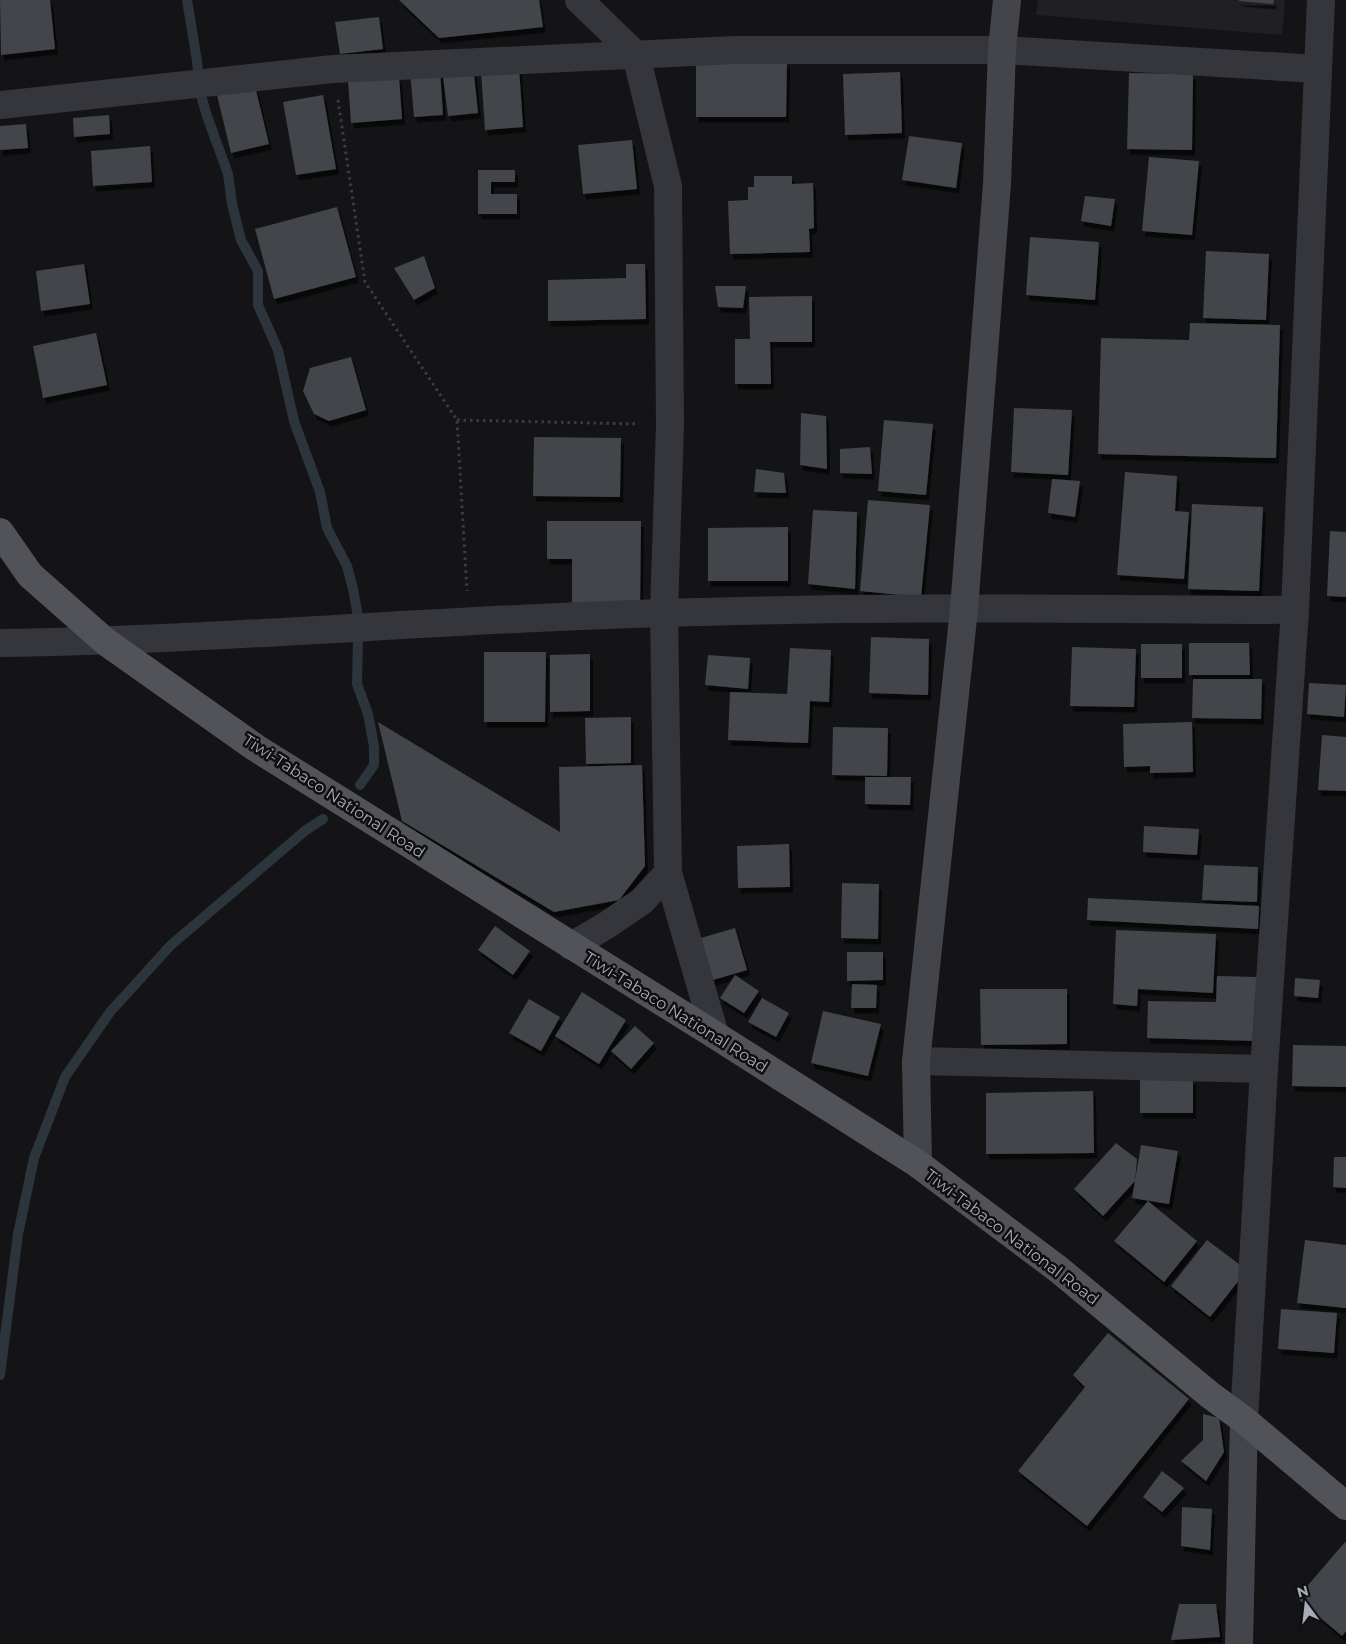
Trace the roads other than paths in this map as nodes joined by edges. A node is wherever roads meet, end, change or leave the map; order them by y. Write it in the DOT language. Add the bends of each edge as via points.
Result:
graph roads {
  1 [pos="579,0"];
  2 [pos="1007,0"];
  3 [pos="1321,0"];
  4 [pos="1002,50"];
  5 [pos="636,55"];
  6 [pos="1318,69"];
  7 [pos="0,105"];
  8 [pos="0,532"];
  9 [pos="964,609"];
  10 [pos="1295,610"];
  11 [pos="664,612"];
  12 [pos="106,642"];
  13 [pos="0,643"];
  14 [pos="668,873"];
  15 [pos="571,946"];
  16 [pos="715,1035"];
  17 [pos="916,1061"];
  18 [pos="1264,1068"];
  19 [pos="918,1164"];
  20 [pos="1244,1420"];
  21 [pos="1346,1506"];
  22 [pos="1239,1644"];
  1 -- 5 [label="street"];
  2 -- 4 [label="street"];
  3 -- 6 [label="street"];
  4 -- 5 [label="street" via="734,50"];
  4 -- 6 [label="street"];
  4 -- 9 [label="street" via="997,184"];
  5 -- 7 [label="street" via="333,69"];
  5 -- 11 [label="street" via="668,186 670,425"];
  6 -- 10 [label="street"];
  8 -- 12 [label="main road, Tiwi-Tabaco National Road" via="30,574"];
  9 -- 10 [label="street"];
  9 -- 11 [label="street"];
  9 -- 17 [label="street"];
  10 -- 18 [label="street"];
  11 -- 12 [label="street"];
  11 -- 14 [label="street"];
  12 -- 13 [label="street"];
  12 -- 15 [label="main road, Tiwi-Tabaco National Road" via="256,748"];
  14 -- 15 [label="street" via="642,901"];
  14 -- 16 [label="street"];
  15 -- 16 [label="main road, Tiwi-Tabaco National Road"];
  16 -- 19 [label="main road, Tiwi-Tabaco National Road"];
  17 -- 18 [label="street"];
  17 -- 19 [label="street"];
  18 -- 20 [label="street"];
  19 -- 20 [label="main road, Tiwi-Tabaco National Road" via="1058,1269"];
  20 -- 21 [label="main road, Tiwi-Tabaco National Road"];
  20 -- 22 [label="street"];
}
